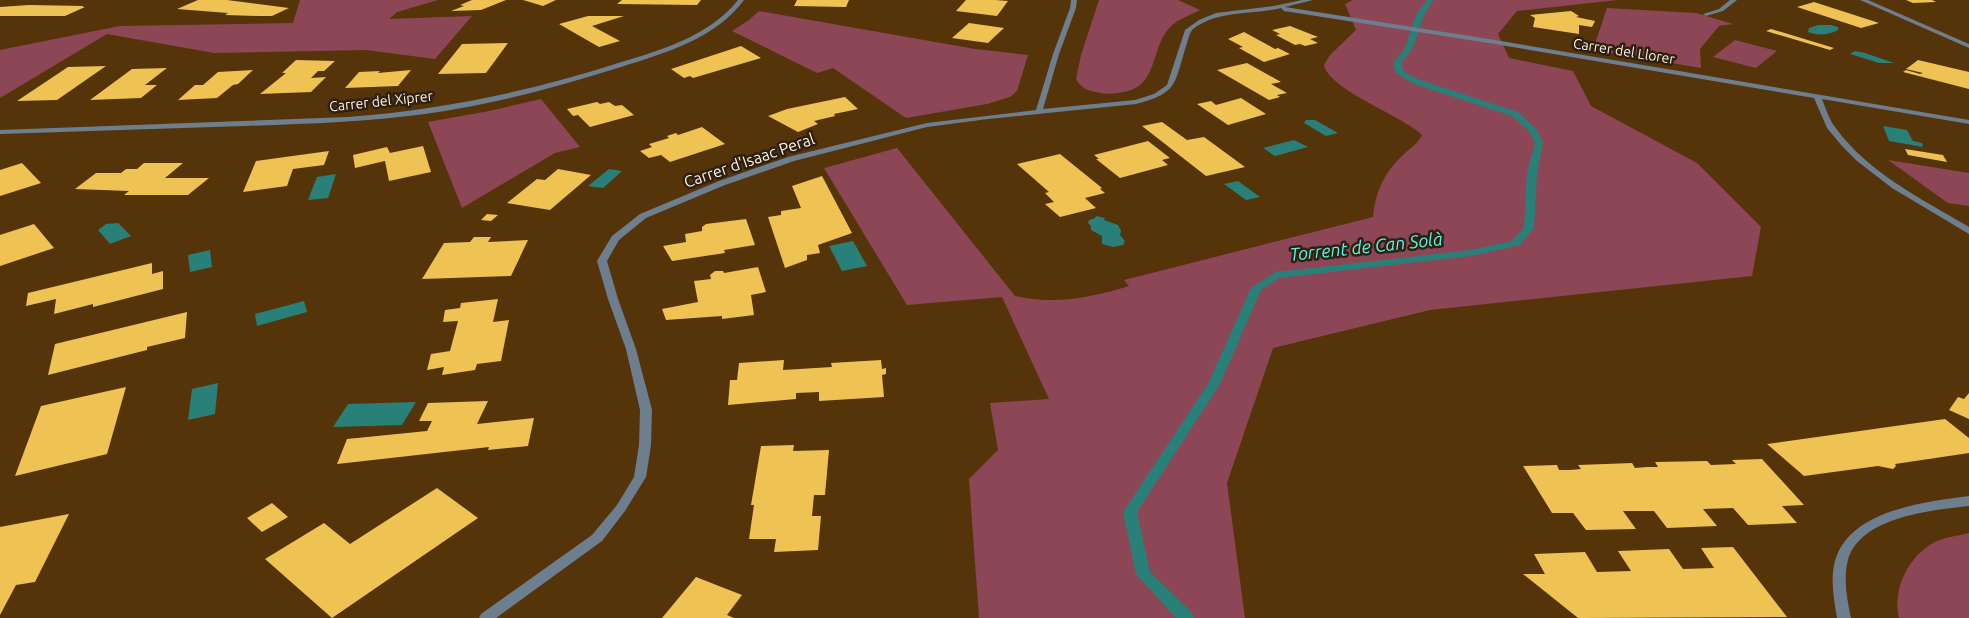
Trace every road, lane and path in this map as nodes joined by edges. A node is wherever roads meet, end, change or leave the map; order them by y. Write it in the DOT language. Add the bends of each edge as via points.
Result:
graph roads {
  1 [pos="741,0"];
  2 [pos="1074,0"];
  3 [pos="1310,0"];
  4 [pos="1734,0"];
  5 [pos="1863,0"];
  6 [pos="1274,8"];
  7 [pos="1706,14"];
  8 [pos="1969,46"];
  9 [pos="1817,96"];
  10 [pos="1040,112"];
  11 [pos="1969,122"];
  12 [pos="0,132"];
  13 [pos="1969,232"];
  14 [pos="1969,501"];
  15 [pos="486,618"];
  16 [pos="1844,618"];
  1 -- 12 [label="street, Carrer del Xiprer" via="715,26 655,53 577,78 426,111 340,119"];
  2 -- 10 [label="street"];
  3 -- 6 [label="street, Carrer d'Isaac Peral"];
  4 -- 7 [label="street" via="1721,10"];
  5 -- 8 [label="street"];
  6 -- 9 [label="street, Carrer del Llorer"];
  6 -- 10 [label="street, Carrer d'Isaac Peral" via="1216,15 1188,30 1170,86 1157,96 1136,102"];
  9 -- 11 [label="street, Carrer del Llorer"];
  9 -- 13 [label="street" via="1830,126 1852,152"];
  10 -- 15 [label="street, Carrer d'Isaac Peral" via="927,125 791,159 643,216 615,238 602,261 631,349 646,410 646,445 640,477 597,538"];
  14 -- 16 [label="street" via="1904,512 1876,522 1859,534 1844,553 1840,571"];
}
